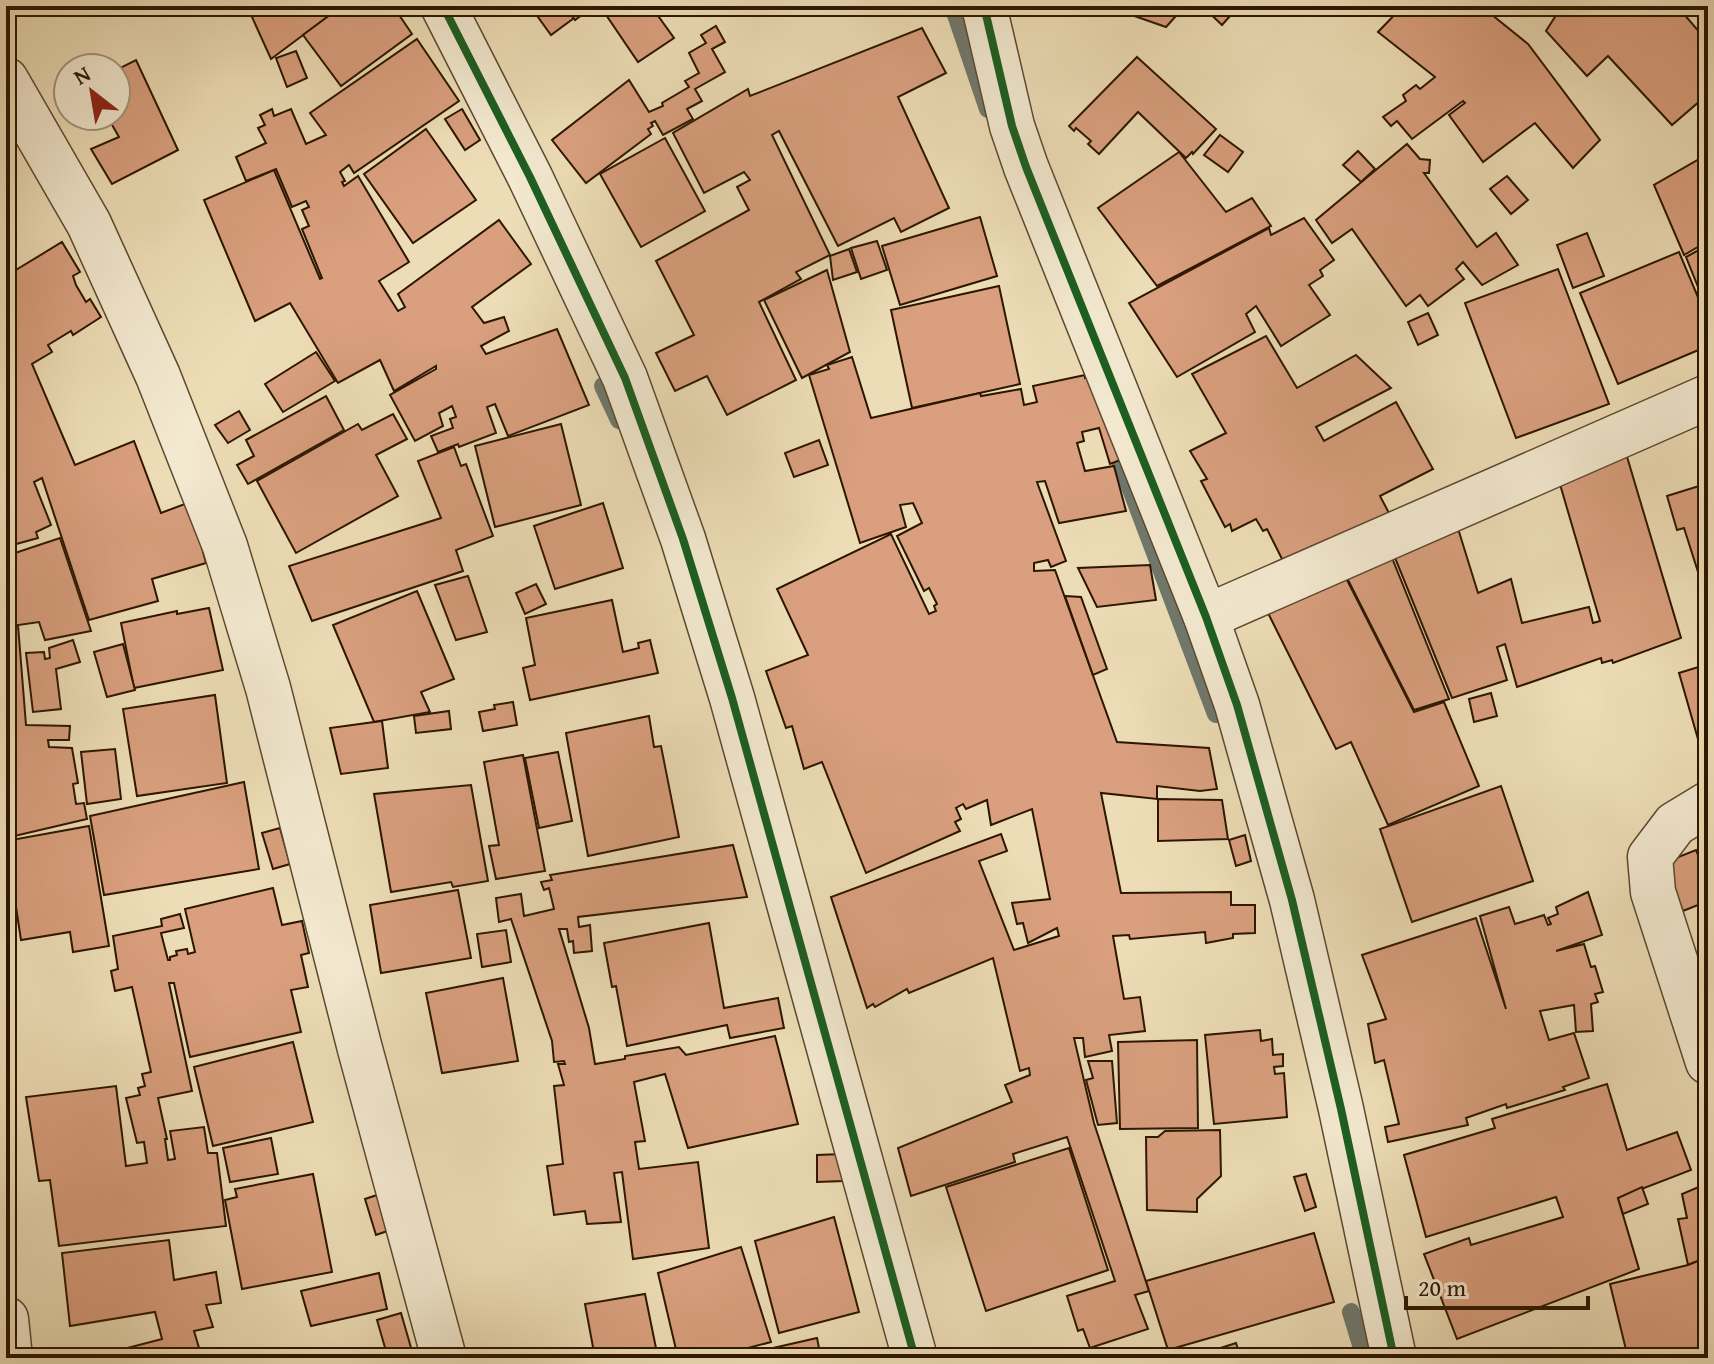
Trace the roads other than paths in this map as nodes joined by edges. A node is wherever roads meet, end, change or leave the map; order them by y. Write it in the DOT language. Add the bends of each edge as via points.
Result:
graph roads {
  1 [pos="443,6"];
  2 [pos="984,6"];
  3 [pos="6,80"];
  4 [pos="1708,397"];
  5 [pos="1206,617"];
  6 [pos="1708,804"];
  7 [pos="1708,1062"];
  8 [pos="6,1319"];
  9 [pos="10,1358"];
  10 [pos="444,1358"];
  11 [pos="915,1358"];
  12 [pos="1394,1358"];
  1 -- 11 [label="street" via="625,378 683,539 737,713"];
  2 -- 5 [label="street" via="1026,167"];
  3 -- 10 [label="street" via="89,224 158,376 225,546 268,688"];
  4 -- 5 [label="street"];
  5 -- 12 [label="street" via="1237,705 1292,900"];
  6 -- 7 [label="street" via="1675,824 1650,857 1653,892"];
  8 -- 9 [label="street"];
}
